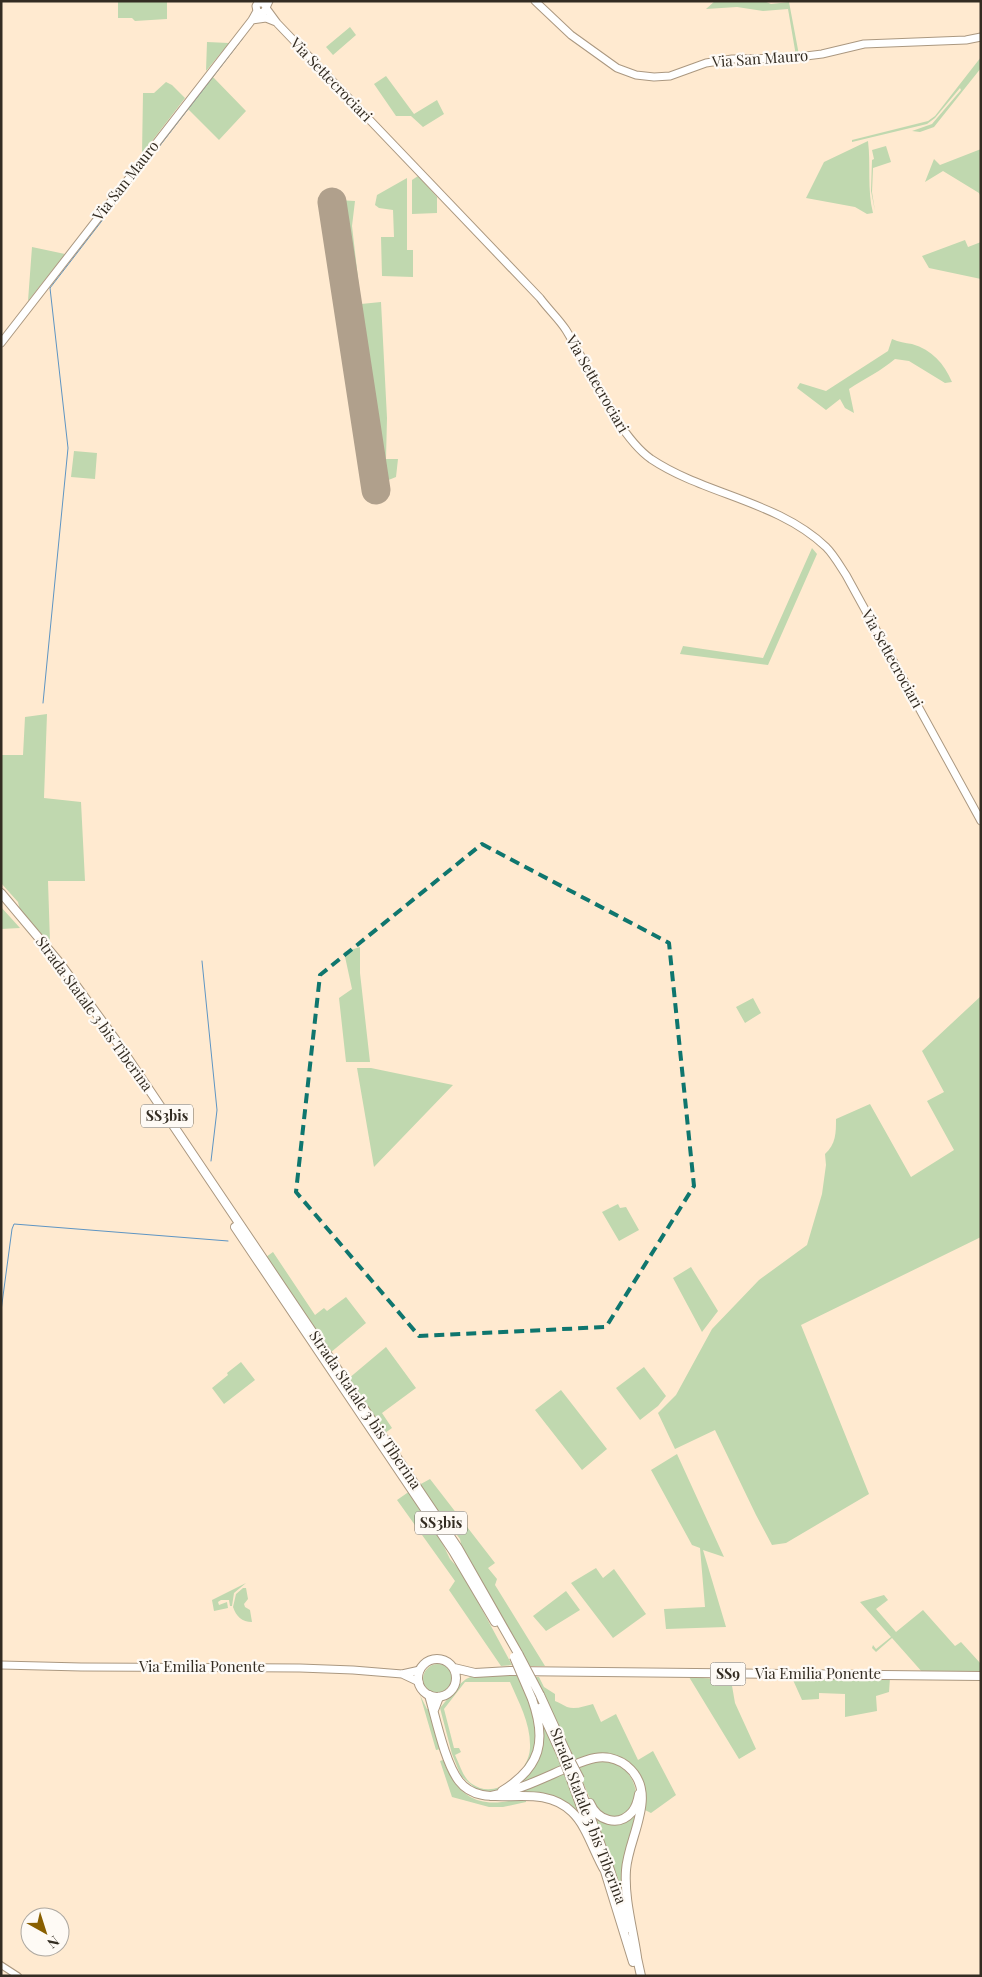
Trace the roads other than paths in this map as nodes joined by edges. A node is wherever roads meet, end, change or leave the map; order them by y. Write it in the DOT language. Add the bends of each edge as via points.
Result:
graph roads {
  1 [pos="535,1"];
  2 [pos="261,6"];
  3 [pos="252,20"];
  4 [pos="277,23"];
  5 [pos="981,37"];
  6 [pos="1,343"];
  7 [pos="981,820"];
  8 [pos="1,893"];
  9 [pos="1,900"];
  10 [pos="321,1349"];
  11 [pos="1,1665"];
  12 [pos="454,1668"];
  13 [pos="420,1670"];
  14 [pos="476,1673"];
  15 [pos="402,1674"];
  16 [pos="981,1676"];
  17 [pos="457,1680"];
  18 [pos="419,1682"];
  19 [pos="429,1695"];
  20 [pos="439,1697"];
  21 [pos="536,1697"];
  22 [pos="434,1710"];
  23 [pos="576,1780"];
  24 [pos="640,1789"];
  25 [pos="491,1796"];
  26 [pos="605,1871"];
  27 [pos="637,1957"];
  28 [pos="1,1966"];
  29 [pos="18,1976"];
  30 [pos="636,1976"];
  31 [pos="641,1976"];
  1 -- 5 [label="main road, Via San Mauro" via="571,35 617,68 654,77 670,76 706,63 732,59 790,58 864,44"];
  2 -- 3 [label="main road, Via San Mauro"];
  2 -- 4 [label="main road, Via Settecrociari"];
  3 -- 4 [label="main road" via="266,18"];
  3 -- 6 [label="main road, Via San Mauro"];
  4 -- 7 [label="main road, Via Settecrociari" via="546,306 565,329 630,440 651,458 683,476 780,517 808,532 827,548 846,575"];
  8 -- 10 [label="main road, Strada Statale 3 bis Tiberina / SS3bis" via="53,955 104,1024"];
  9 -- 10 [label="main road, Strada Statale 3 bis Tiberina / SS3bis" via="111,1042"];
  10 -- 21 [label="main road, Strada Statale 3 bis Tiberina / SS3bis, bridge" via="453,1551 517,1656 522,1680"];
  11 -- 15 [label="main road, Via Emilia Ponente" via="300,1668"];
  12 -- 13 [label="main road" via="446,1660 436,1659"];
  12 -- 14 [label="main road, Via Emilia Ponente / SS9"];
  12 -- 17 [label="main road"];
  13 -- 15 [label="main road, Via Emilia Ponente"];
  13 -- 18 [label="main road"];
  14 -- 16 [label="main road, Via Emilia Ponente / SS9"];
  14 -- 17 [label="main road, Via Emilia Ponente / SS9"];
  15 -- 18 [label="main road, Via Emilia Ponente"];
  17 -- 20 [label="main road" via="451,1692"];
  18 -- 19 [label="main road"];
  19 -- 20 [label="main road"];
  19 -- 22 [label="main road"];
  20 -- 22 [label="main road"];
  21 -- 23 [label="main road, Strada Statale 3 bis Tiberina, bridge"];
  21 -- 25 [label="main road" via="540,1734 534,1760 520,1778"];
  22 -- 25 [label="main road" via="453,1770 460,1782 479,1795"];
  23 -- 24 [label="main road" via="599,1817 607,1821 625,1818 632,1812"];
  23 -- 26 [label="main road, Strada Statale 3 bis Tiberina"];
  23 -- 27 [label="main road, Strada Statale 3 bis Tiberina" via="610,1870"];
  24 -- 25 [label="main road" via="631,1770 622,1762 596,1758 516,1790"];
  24 -- 27 [label="main road" via="641,1814 628,1852 626,1869"];
  25 -- 26 [label="main road" via="532,1795 560,1803 580,1822"];
  26 -- 30 [label="main road, Strada Statale 3 bis Tiberina"];
  27 -- 31 [label="main road, Strada Statale 3 bis Tiberina"];
  28 -- 29 [label="street"];
}
